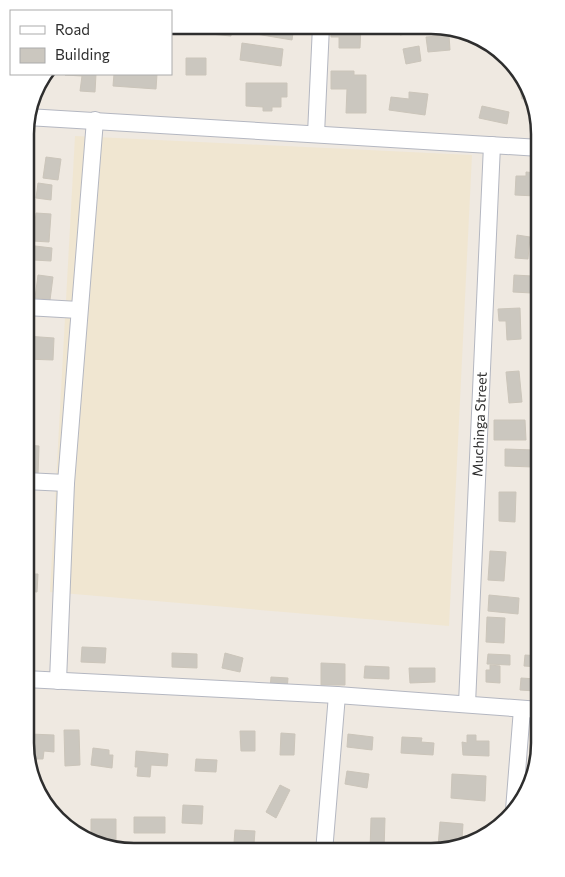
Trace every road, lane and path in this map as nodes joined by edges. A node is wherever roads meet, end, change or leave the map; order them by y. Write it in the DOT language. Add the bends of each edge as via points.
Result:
graph roads {
  1 [pos="321,34"];
  2 [pos="35,117"];
  3 [pos="95,120"];
  4 [pos="316,134"];
  5 [pos="492,145"];
  6 [pos="531,147"];
  7 [pos="34,307"];
  8 [pos="79,310"];
  9 [pos="34,481"];
  10 [pos="66,483"];
  11 [pos="34,680"];
  12 [pos="58,681"];
  13 [pos="337,695"];
  14 [pos="467,704"];
  15 [pos="522,709"];
  16 [pos="531,710"];
  17 [pos="515,797"];
  18 [pos="325,843"];
  1 -- 4 [label="street"];
  2 -- 3 [label="street"];
  3 -- 4 [label="street"];
  3 -- 8 [label="street"];
  4 -- 5 [label="street"];
  5 -- 6 [label="street"];
  5 -- 14 [label="street, Muchinga Street"];
  7 -- 8 [label="street"];
  8 -- 10 [label="street"];
  9 -- 10 [label="street"];
  10 -- 12 [label="street"];
  11 -- 12 [label="street"];
  12 -- 13 [label="street"];
  13 -- 14 [label="street"];
  13 -- 18 [label="street"];
  14 -- 15 [label="street"];
  15 -- 16 [label="street"];
  15 -- 17 [label="street"];
}
